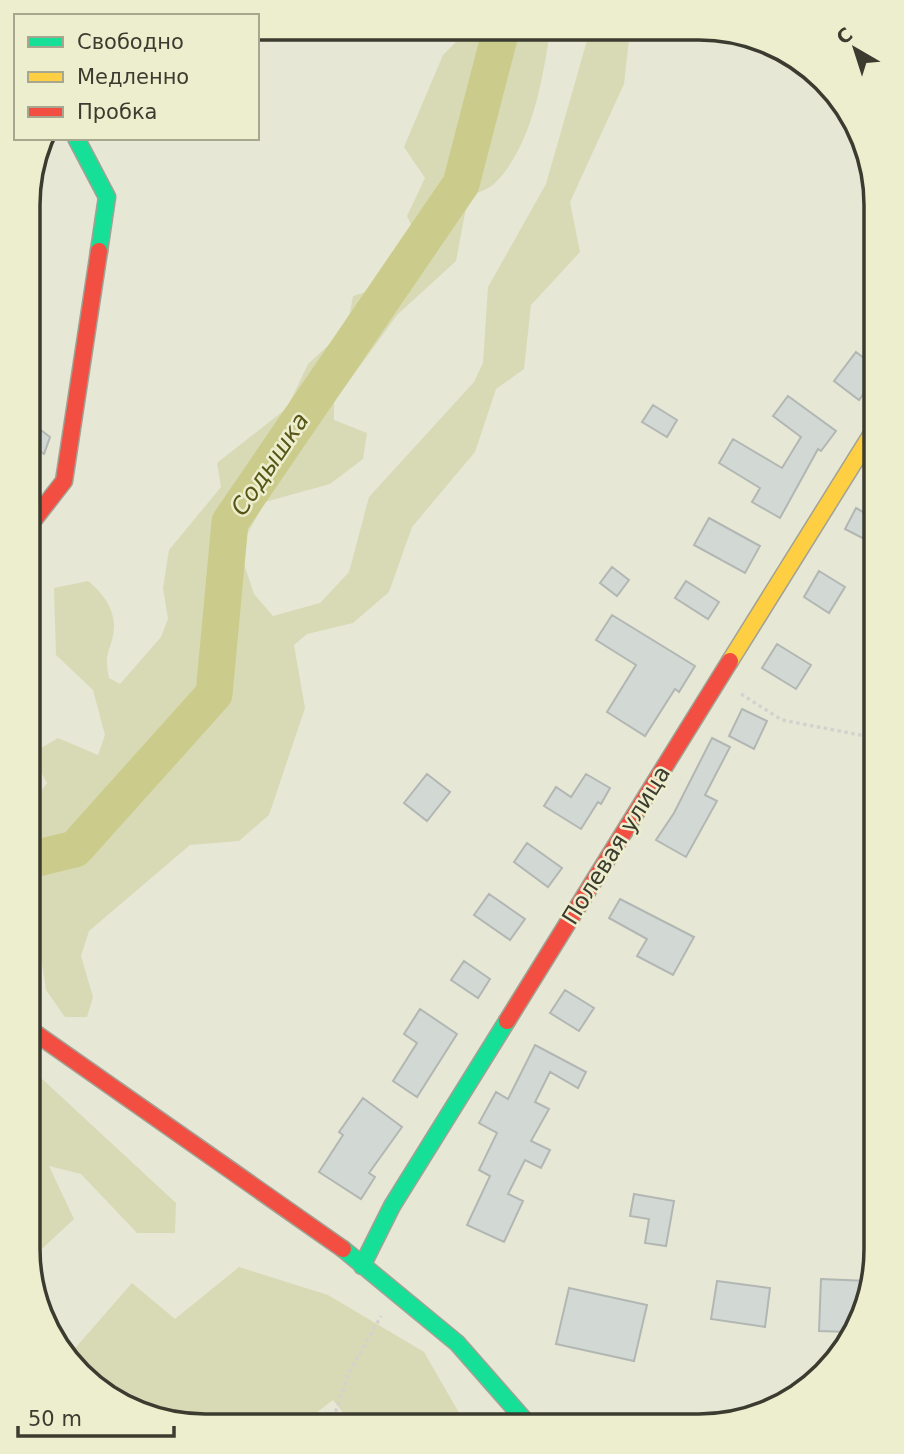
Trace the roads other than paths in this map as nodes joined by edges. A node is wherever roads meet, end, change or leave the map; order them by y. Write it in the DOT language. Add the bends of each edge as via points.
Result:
graph roads {
  1 [pos="77,140"];
  2 [pos="864,447"];
  3 [pos="40,512"];
  4 [pos="40,1036"];
  5 [pos="362,1266"];
  6 [pos="519,1414"];
  1 -- 3 [label="street" via="107,197 64,481"];
  2 -- 5 [label="street, Полевая улица" via="392,1206"];
  4 -- 5 [label="street" via="323,1233"];
  5 -- 6 [label="street" via="457,1343"];
}
